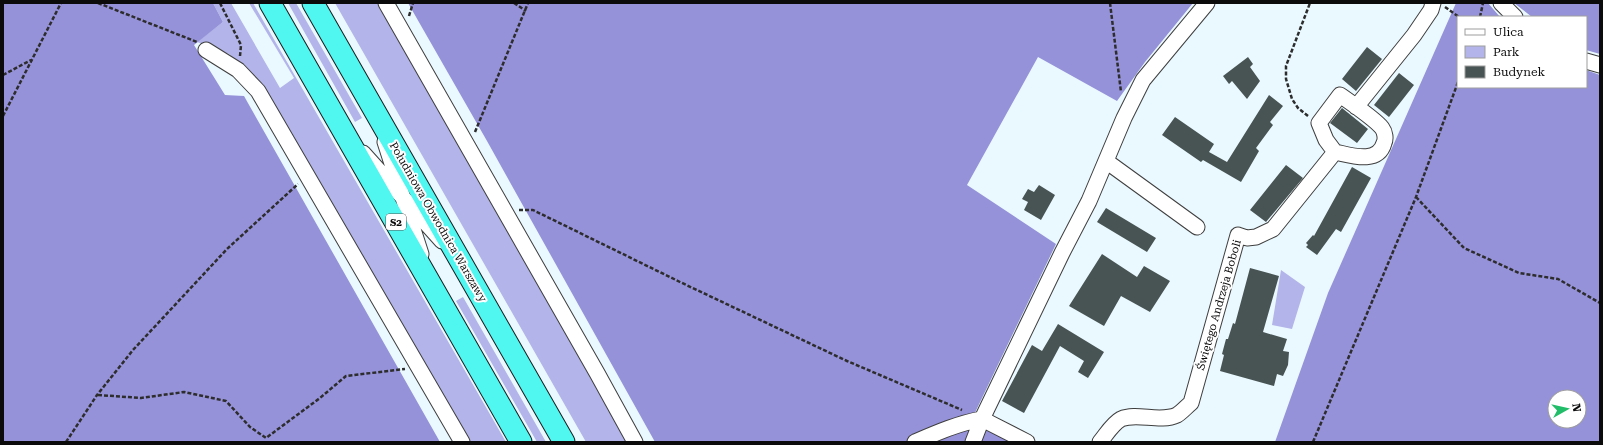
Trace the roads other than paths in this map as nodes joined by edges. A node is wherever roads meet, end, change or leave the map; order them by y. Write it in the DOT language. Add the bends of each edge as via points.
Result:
graph roads {
  1 [pos="270,3"];
  2 [pos="313,3"];
  3 [pos="386,3"];
  4 [pos="1207,3"];
  5 [pos="1501,3"];
  6 [pos="1438,5"];
  7 [pos="1514,16"];
  8 [pos="206,50"];
  9 [pos="1587,61"];
  10 [pos="1600,65"];
  11 [pos="1356,107"];
  12 [pos="375,112"];
  13 [pos="343,130"];
  14 [pos="1335,152"];
  15 [pos="1106,161"];
  16 [pos="403,198"];
  17 [pos="1197,227"];
  18 [pos="462,264"];
  19 [pos="431,284"];
  20 [pos="982,419"];
  21 [pos="462,442"];
  22 [pos="521,442"];
  23 [pos="564,442"];
  24 [pos="635,442"];
  25 [pos="915,442"];
  26 [pos="973,442"];
  27 [pos="1027,442"];
  28 [pos="1100,442"];
  1 -- 13 [label="highway, S2"];
  2 -- 12 [label="highway, Południowa Obwodnica Warszawy"];
  3 -- 24 [label="street"];
  4 -- 15 [label="street" via="1143,80"];
  5 -- 7 [label="street"];
  6 -- 11 [label="street" via="1431,10"];
  8 -- 21 [label="street" via="238,70 258,91"];
  9 -- 10 [label="street"];
  11 -- 14 [label="street" via="1340,95 1319,123 1326,140"];
  11 -- 14 [label="street" via="1382,127 1385,138 1382,149 1370,157"];
  12 -- 16 [label="street"];
  12 -- 18 [label="highway, Południowa Obwodnica Warszawy"];
  13 -- 16 [label="street"];
  13 -- 19 [label="highway, S2"];
  14 -- 28 [label="street, Świętego Andrzeja Boboli" via="1273,230 1256,238 1238,235 1191,403 1176,415 1160,418 1128,417 1115,424"];
  15 -- 17 [label="street"];
  15 -- 20 [label="street" via="1089,202"];
  16 -- 18 [label="street"];
  16 -- 19 [label="street"];
  18 -- 23 [label="highway, Południowa Obwodnica Warszawy"];
  19 -- 22 [label="highway, S2"];
  20 -- 25 [label="street"];
  20 -- 26 [label="street"];
  20 -- 27 [label="street"];
}
